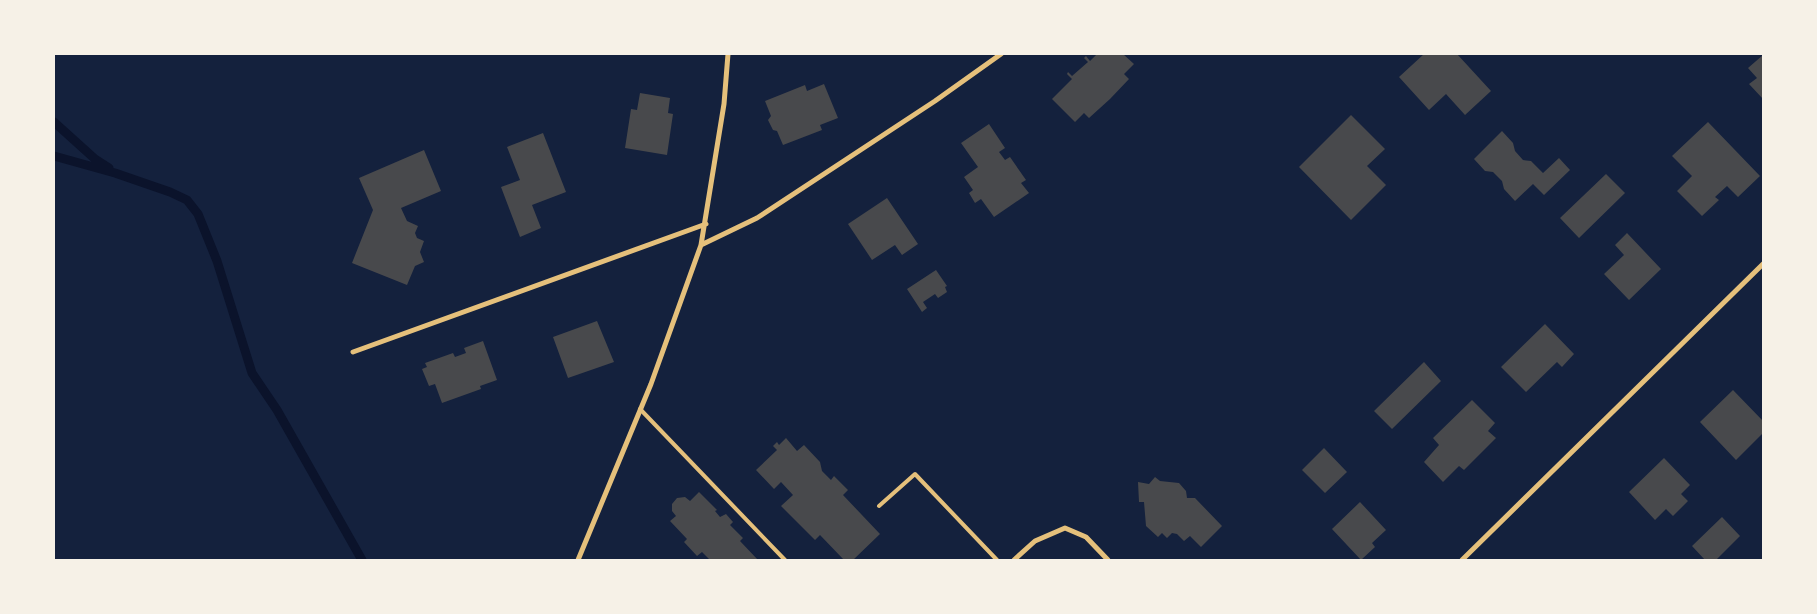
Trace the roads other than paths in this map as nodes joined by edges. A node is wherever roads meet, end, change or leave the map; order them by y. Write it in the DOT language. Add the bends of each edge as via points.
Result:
graph roads {
  1 [pos="728,54"];
  2 [pos="1001,54"];
  3 [pos="706,224"];
  4 [pos="701,245"];
  5 [pos="1763,264"];
  6 [pos="353,352"];
  7 [pos="640,409"];
  8 [pos="879,506"];
  9 [pos="578,560"];
  10 [pos="785,560"];
  11 [pos="997,560"];
  12 [pos="1014,560"];
  13 [pos="1108,560"];
  14 [pos="1462,560"];
  1 -- 3 [label="street"];
  2 -- 4 [label="street" via="935,102 757,218"];
  3 -- 4 [label="street"];
  3 -- 6 [label="street"];
  4 -- 7 [label="street"];
  5 -- 14 [label="street"];
  7 -- 9 [label="street"];
  7 -- 10 [label="lane"];
  8 -- 11 [label="lane" via="915,474"];
  12 -- 13 [label="street" via="1035,541 1066,528 1086,537"];
}
